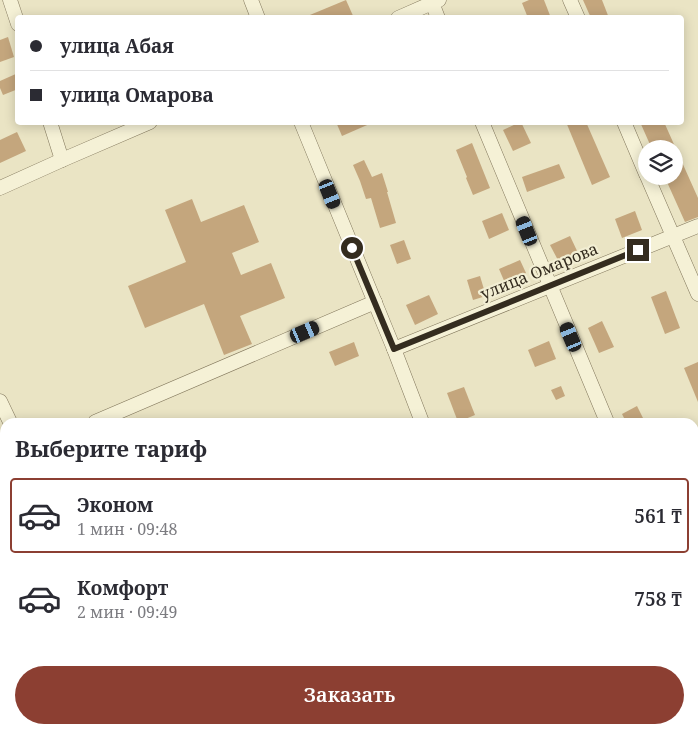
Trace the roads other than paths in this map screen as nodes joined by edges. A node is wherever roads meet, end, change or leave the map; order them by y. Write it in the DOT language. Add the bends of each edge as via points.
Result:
graph roads {
  1 [pos="10,0"];
  2 [pos="251,0"];
  3 [pos="570,0"];
  4 [pos="434,1"];
  5 [pos="15,15"];
  6 [pos="257,15"];
  7 [pos="404,15"];
  8 [pos="437,15"];
  9 [pos="577,15"];
  10 [pos="51,125"];
  11 [pos="143,125"];
  12 [pos="302,125"];
  13 [pos="483,125"];
  14 [pos="625,125"];
  15 [pos="638,154"];
  16 [pos="62,160"];
  17 [pos="651,185"];
  18 [pos="0,188"];
  19 [pos="698,226"];
  20 [pos="674,236"];
  21 [pos="549,286"];
  22 [pos="698,294"];
  23 [pos="375,302"];
  24 [pos="394,349"];
  25 [pos="0,401"];
  26 [pos="8,418"];
  27 [pos="104,418"];
  28 [pos="420,418"];
  29 [pos="605,418"];
  1 -- 5 [label="street"];
  2 -- 6 [label="street"];
  3 -- 9 [label="street"];
  4 -- 7 [label="street"];
  4 -- 8 [label="street"];
  10 -- 16 [label="street"];
  11 -- 16 [label="street"];
  12 -- 23 [label="street"];
  13 -- 21 [label="street"];
  14 -- 15 [label="street"];
  16 -- 18 [label="street"];
  17 -- 20 [label="street"];
  19 -- 20 [label="street, улица Омарова"];
  20 -- 21 [label="street, улица Омарова"];
  20 -- 22 [label="street"];
  21 -- 24 [label="street, улица Омарова"];
  21 -- 29 [label="street"];
  23 -- 24 [label="street"];
  23 -- 27 [label="street"];
  24 -- 28 [label="street"];
  25 -- 26 [label="street"];
}
